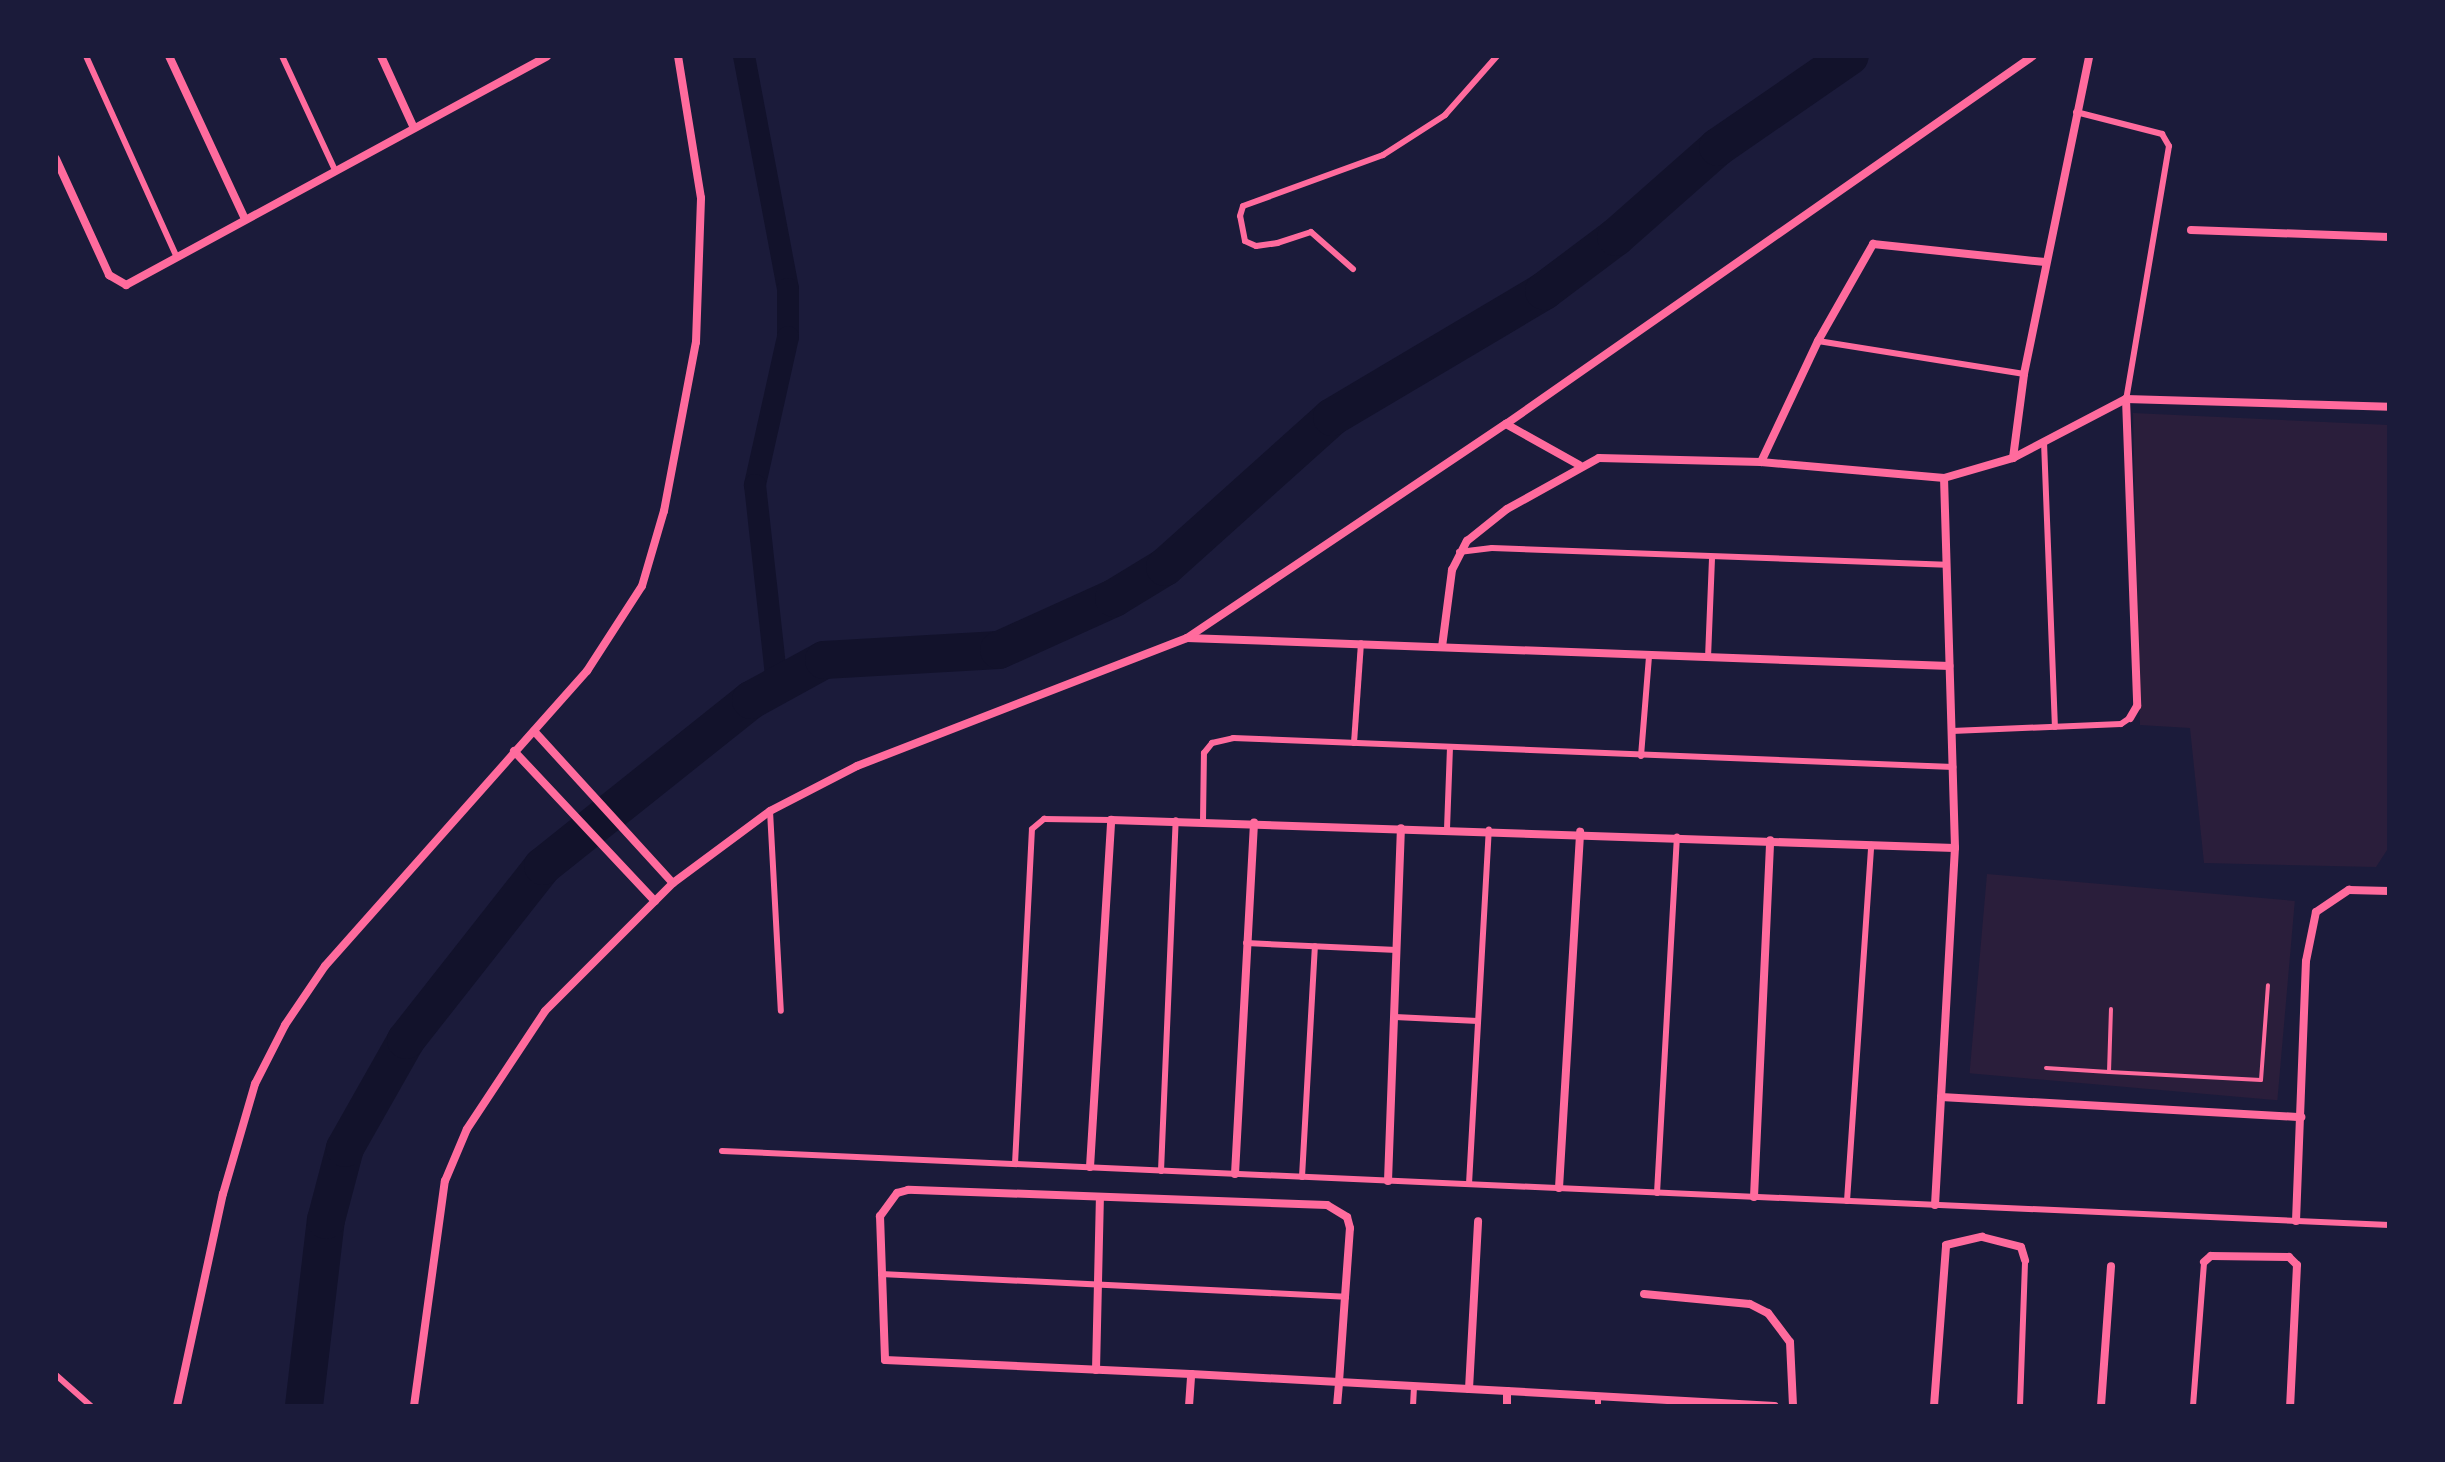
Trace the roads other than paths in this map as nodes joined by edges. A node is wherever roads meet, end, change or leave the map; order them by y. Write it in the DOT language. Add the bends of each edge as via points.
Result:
graph roads {
  1 [pos="86,56"];
  2 [pos="169,56"];
  3 [pos="282,56"];
  4 [pos="381,56"];
  5 [pos="547,56"];
  6 [pos="678,56"];
  7 [pos="1497,56"];
  8 [pos="2033,56"];
  9 [pos="2089,56"];
  10 [pos="2075,112"];
  11 [pos="414,128"];
  12 [pos="56,159"];
  13 [pos="334,168"];
  14 [pos="244,217"];
  15 [pos="2191,230"];
  16 [pos="2389,237"];
  17 [pos="176,255"];
  18 [pos="2045,262"];
  19 [pos="1353,269"];
  20 [pos="1818,341"];
  21 [pos="2024,374"];
  22 [pos="2126,399"];
  23 [pos="2389,407"];
  24 [pos="1506,424"];
  25 [pos="2044,442"];
  26 [pos="2013,458"];
  27 [pos="1761,462"];
  28 [pos="1579,465"];
  29 [pos="1944,478"];
  30 [pos="1459,552"];
  31 [pos="1712,557"];
  32 [pos="1946,565"];
  33 [pos="1187,638"];
  34 [pos="1361,642"];
  35 [pos="1442,647"];
  36 [pos="1649,656"];
  37 [pos="1708,658"];
  38 [pos="1949,666"];
  39 [pos="2130,718"];
  40 [pos="2055,727"];
  41 [pos="534,731"];
  42 [pos="1952,731"];
  43 [pos="1354,743"];
  44 [pos="1450,748"];
  45 [pos="514,751"];
  46 [pos="1641,756"];
  47 [pos="1953,767"];
  48 [pos="770,811"];
  49 [pos="1111,820"];
  50 [pos="1176,820"];
  51 [pos="1203,821"];
  52 [pos="1254,823"];
  53 [pos="1401,828"];
  54 [pos="1447,829"];
  55 [pos="1489,830"];
  56 [pos="1580,832"];
  57 [pos="1677,835"];
  58 [pos="1770,840"];
  59 [pos="1871,845"];
  60 [pos="1955,848"];
  61 [pos="673,883"];
  62 [pos="2389,891"];
  63 [pos="655,901"];
  64 [pos="1246,943"];
  65 [pos="1315,946"];
  66 [pos="1397,950"];
  67 [pos="781,1011"];
  68 [pos="1395,1017"];
  69 [pos="1478,1021"];
  70 [pos="1941,1097"];
  71 [pos="2301,1117"];
  72 [pos="722,1151"];
  73 [pos="1015,1164"];
  74 [pos="1090,1167"];
  75 [pos="1161,1171"];
  76 [pos="1235,1174"];
  77 [pos="1302,1177"];
  78 [pos="1388,1181"];
  79 [pos="1469,1184"];
  80 [pos="1559,1188"];
  81 [pos="1657,1193"];
  82 [pos="1100,1197"];
  83 [pos="1754,1197"];
  84 [pos="1847,1201"];
  85 [pos="1935,1205"];
  86 [pos="1478,1221"];
  87 [pos="2296,1221"];
  88 [pos="2389,1225"];
  89 [pos="2025,1260"];
  90 [pos="2204,1262"];
  91 [pos="2111,1266"];
  92 [pos="881,1274"];
  93 [pos="1099,1285"];
  94 [pos="1644,1294"];
  95 [pos="1345,1297"];
  96 [pos="1096,1370"];
  97 [pos="1191,1374"];
  98 [pos="56,1375"];
  99 [pos="1339,1382"];
  100 [pos="1414,1387"];
  101 [pos="1469,1389"];
  102 [pos="1507,1391"];
  103 [pos="1598,1401"];
  104 [pos="1697,1404"];
  105 [pos="91,1406"];
  106 [pos="177,1406"];
  107 [pos="414,1406"];
  108 [pos="1189,1406"];
  109 [pos="1337,1406"];
  110 [pos="1413,1406"];
  111 [pos="1507,1406"];
  112 [pos="1775,1406"];
  113 [pos="1793,1406"];
  114 [pos="1934,1406"];
  115 [pos="2020,1406"];
  116 [pos="2101,1406"];
  117 [pos="2193,1406"];
  118 [pos="2290,1406"];
  1 -- 17 [label="lane"];
  2 -- 14 [label="street"];
  3 -- 13 [label="lane"];
  4 -- 11 [label="street"];
  5 -- 11 [label="street"];
  6 -- 41 [label="street" via="695,138 702,226 692,377 664,511 642,586 626,617"];
  7 -- 19 [label="lane" via="1445,115 1383,155 1243,206 1245,241 1256,246 1311,232"];
  8 -- 24 [label="street"];
  9 -- 10 [label="street"];
  10 -- 18 [label="street"];
  10 -- 22 [label="lane" via="2162,134 2169,146"];
  11 -- 13 [label="street"];
  12 -- 17 [label="street" via="113,280 126,285"];
  13 -- 14 [label="street"];
  14 -- 17 [label="street"];
  15 -- 16 [label="street"];
  18 -- 20 [label="street" via="1873,244"];
  18 -- 21 [label="street"];
  20 -- 21 [label="lane"];
  20 -- 27 [label="street"];
  21 -- 26 [label="street"];
  22 -- 23 [label="street"];
  22 -- 25 [label="street"];
  22 -- 39 [label="street" via="2137,706"];
  24 -- 28 [label="street"];
  24 -- 33 [label="street"];
  25 -- 26 [label="street"];
  25 -- 40 [label="lane"];
  26 -- 29 [label="street"];
  27 -- 28 [label="street" via="1599,458"];
  27 -- 29 [label="street"];
  28 -- 30 [label="street" via="1482,527"];
  29 -- 32 [label="street"];
  30 -- 31 [label="lane" via="1492,548"];
  30 -- 35 [label="street"];
  31 -- 32 [label="lane"];
  31 -- 37 [label="lane"];
  32 -- 38 [label="street"];
  33 -- 34 [label="street"];
  33 -- 48 [label="street" via="857,766"];
  34 -- 35 [label="street"];
  34 -- 43 [label="lane"];
  35 -- 36 [label="street"];
  36 -- 37 [label="street"];
  36 -- 46 [label="lane"];
  37 -- 38 [label="street"];
  38 -- 42 [label="street"];
  39 -- 40 [label="lane" via="2121,724"];
  40 -- 42 [label="lane"];
  41 -- 45 [label="street"];
  41 -- 61 [label="street"];
  42 -- 47 [label="street"];
  43 -- 44 [label="lane"];
  43 -- 51 [label="lane" via="1233,738 1212,743 1204,753"];
  44 -- 46 [label="lane"];
  44 -- 54 [label="lane"];
  45 -- 63 [label="street"];
  45 -- 106 [label="street" via="325,966 271,1050 255,1084 223,1194"];
  46 -- 47 [label="lane"];
  47 -- 60 [label="street"];
  48 -- 61 [label="street"];
  48 -- 67 [label="lane"];
  49 -- 50 [label="street"];
  49 -- 73 [label="lane" via="1044,819 1032,829"];
  49 -- 74 [label="street"];
  50 -- 51 [label="street"];
  50 -- 75 [label="lane"];
  51 -- 52 [label="street"];
  52 -- 53 [label="street"];
  52 -- 64 [label="street"];
  53 -- 54 [label="street"];
  53 -- 66 [label="street"];
  54 -- 55 [label="street"];
  55 -- 56 [label="street"];
  55 -- 69 [label="lane"];
  56 -- 57 [label="street"];
  56 -- 80 [label="street"];
  57 -- 58 [label="street"];
  57 -- 81 [label="lane"];
  58 -- 59 [label="street"];
  58 -- 83 [label="street"];
  59 -- 60 [label="street"];
  59 -- 84 [label="lane"];
  60 -- 70 [label="street"];
  61 -- 63 [label="street"];
  62 -- 71 [label="street" via="2349,890 2316,912 2306,961"];
  63 -- 107 [label="street" via="545,1011 480,1106 445,1181"];
  64 -- 65 [label="lane"];
  64 -- 76 [label="street"];
  65 -- 66 [label="lane"];
  65 -- 77 [label="lane"];
  66 -- 68 [label="street"];
  68 -- 69 [label="lane"];
  68 -- 78 [label="street"];
  69 -- 79 [label="lane"];
  70 -- 71 [label="street"];
  70 -- 85 [label="street"];
  71 -- 87 [label="street"];
  72 -- 73 [label="lane"];
  73 -- 74 [label="lane"];
  74 -- 75 [label="lane"];
  75 -- 76 [label="lane"];
  76 -- 77 [label="lane"];
  77 -- 78 [label="lane"];
  78 -- 79 [label="lane"];
  79 -- 80 [label="lane"];
  80 -- 81 [label="lane"];
  81 -- 83 [label="lane"];
  82 -- 92 [label="street" via="897,1193 880,1216"];
  82 -- 93 [label="street"];
  82 -- 95 [label="street" via="1327,1205 1347,1217 1350,1228"];
  83 -- 84 [label="lane"];
  84 -- 85 [label="lane"];
  85 -- 87 [label="lane"];
  86 -- 101 [label="street"];
  87 -- 88 [label="lane"];
  89 -- 114 [label="street" via="2021,1247 1982,1237 1946,1245"];
  89 -- 115 [label="lane"];
  90 -- 117 [label="lane"];
  90 -- 118 [label="street" via="2211,1256 2289,1257 2297,1265"];
  91 -- 116 [label="street"];
  92 -- 93 [label="lane"];
  92 -- 96 [label="street" via="882,1358"];
  93 -- 95 [label="lane"];
  93 -- 96 [label="street"];
  94 -- 113 [label="street" via="1750,1304 1768,1313 1790,1342"];
  95 -- 99 [label="street"];
  96 -- 97 [label="street"];
  97 -- 99 [label="street"];
  97 -- 108 [label="street"];
  98 -- 105 [label="lane"];
  99 -- 100 [label="street"];
  99 -- 109 [label="street"];
  100 -- 101 [label="street"];
  100 -- 110 [label="lane"];
  101 -- 102 [label="street"];
  102 -- 103 [label="street"];
  102 -- 111 [label="street"];
  103 -- 104 [label="street"];
  104 -- 112 [label="street"];
}
